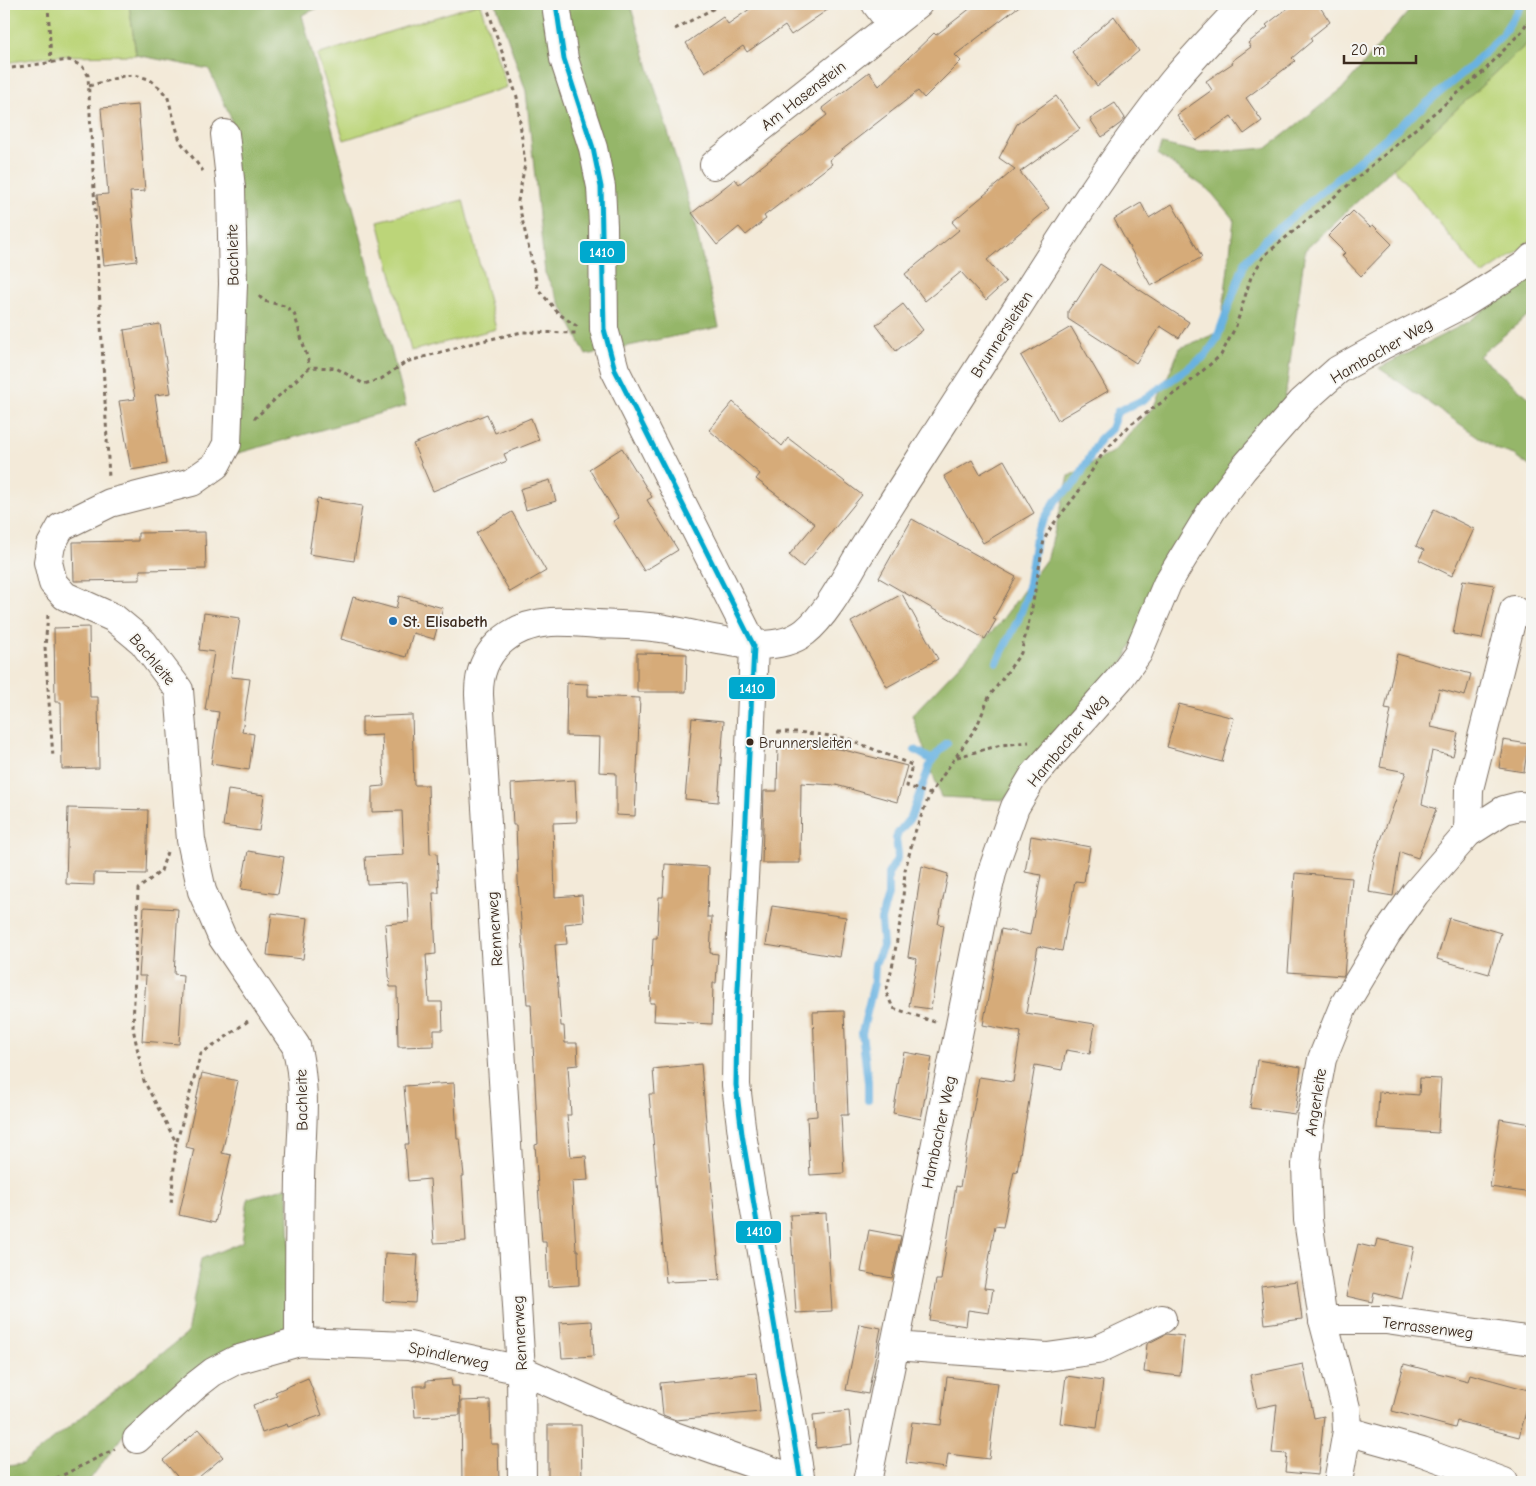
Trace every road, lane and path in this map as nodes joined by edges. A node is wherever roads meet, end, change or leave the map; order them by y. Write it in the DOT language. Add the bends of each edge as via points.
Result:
graph roads {
  1 [pos="48,4"];
  2 [pos="486,4"];
  3 [pos="556,4"];
  4 [pos="722,4"];
  5 [pos="876,4"];
  6 [pos="918,4"];
  7 [pos="1244,4"];
  8 [pos="1532,14"];
  9 [pos="892,25"];
  10 [pos="675,29"];
  11 [pos="51,62"];
  12 [pos="4,69"];
  13 [pos="88,86"];
  14 [pos="225,134"];
  15 [pos="189,154"];
  16 [pos="714,165"];
  17 [pos="1532,258"];
  18 [pos="262,299"];
  19 [pos="580,328"];
  20 [pos="586,333"];
  21 [pos="310,368"];
  22 [pos="256,418"];
  23 [pos="110,503"];
  24 [pos="59,590"];
  25 [pos="1514,610"];
  26 [pos="754,646"];
  27 [pos="750,733"];
  28 [pos="1062,742"];
  29 [pos="53,757"];
  30 [pos="956,757"];
  31 [pos="930,794"];
  32 [pos="1532,807"];
  33 [pos="1468,833"];
  34 [pos="167,852"];
  35 [pos="268,1005"];
  36 [pos="959,1030"];
  37 [pos="176,1142"];
  38 [pos="171,1205"];
  39 [pos="1162,1319"];
  40 [pos="1323,1320"];
  41 [pos="1532,1340"];
  42 [pos="299,1342"];
  43 [pos="894,1346"];
  44 [pos="521,1370"];
  45 [pos="1347,1431"];
  46 [pos="136,1439"];
  47 [pos="49,1482"];
  48 [pos="522,1482"];
  49 [pos="801,1482"];
  50 [pos="866,1482"];
  51 [pos="1338,1482"];
  52 [pos="1504,1482"];
  1 -- 11 [label="path"];
  2 -- 19 [label="path" via="517,96 525,164 518,201 538,289 559,314"];
  3 -- 26 [label="street" via="564,59 601,187 604,329 615,370"];
  4 -- 10 [label="path"];
  5 -- 9 [label="street"];
  6 -- 9 [label="street, Am Hasenstein"];
  7 -- 26 [label="street, Brunnersleiten" via="1172,83 1090,195 826,608 805,632 792,639"];
  8 -- 30 [label="path" via="1522,31 1483,72 1264,255 1250,277 1236,326 1221,355 1186,386 1131,424 1103,453 1044,540 1020,653"];
  9 -- 16 [label="street, Am Hasenstein"];
  11 -- 12 [label="path"];
  11 -- 13 [label="path" via="69,60 82,66 88,75"];
  13 -- 15 [label="path" via="123,76 149,79 168,98 180,141"];
  13 -- 23 [label="path"];
  14 -- 23 [label="street, Bachleite" via="231,188 233,284 227,444 216,465 192,482"];
  17 -- 28 [label="street, Hambacher Weg" via="1463,304 1338,370 1302,402 1212,510 1167,584 1138,653 1120,678"];
  18 -- 21 [label="path" via="285,306 294,313"];
  20 -- 21 [label="path" via="522,332 473,343 406,362 381,379 364,384 336,368"];
  21 -- 22 [label="path"];
  23 -- 24 [label="street, Bachleite" via="61,527 51,545 48,562 53,583"];
  24 -- 29 [label="path" via="48,612 45,647"];
  24 -- 35 [label="street, Bachleite" via="65,596 114,618 143,642 179,690 191,840 202,890 222,937"];
  25 -- 33 [label="street" via="1469,789"];
  26 -- 27 [label="street"];
  26 -- 44 [label="street, Rennerweg" via="657,628 551,622 514,633 499,643 483,666 479,694"];
  27 -- 31 [label="path" via="798,732 846,738 912,765 907,786"];
  27 -- 49 [label="street" via="736,1085"];
  28 -- 30 [label="path" via="1001,745"];
  28 -- 36 [label="street, Hambacher Weg" via="1034,775 1012,813 993,869"];
  30 -- 31 [label="path"];
  31 -- 36 [label="path" via="905,870 902,912 886,992 893,1008"];
  32 -- 33 [label="street, Angerleite" via="1504,810"];
  33 -- 40 [label="street, Angerleite" via="1415,894 1386,935 1343,1007 1322,1058 1306,1164 1308,1220"];
  34 -- 37 [label="path" via="161,871 138,889 133,1028 144,1081"];
  35 -- 37 [label="path" via="201,1053"];
  35 -- 42 [label="street, Bachleite" via="296,1046 303,1078"];
  36 -- 43 [label="street, Hambacher Weg"];
  37 -- 38 [label="path"];
  39 -- 43 [label="street" via="1097,1350 1047,1357"];
  40 -- 41 [label="street, Terrassenweg" via="1386,1320"];
  40 -- 45 [label="street, Angerleite" via="1346,1408"];
  42 -- 44 [label="street, Spindlerweg" via="409,1346"];
  42 -- 46 [label="street, Spindlerweg" via="236,1360 213,1372"];
  43 -- 50 [label="street, Hambacher Weg"];
  44 -- 48 [label="street, Rennerweg"];
  44 -- 49 [label="street, Spindlerweg" via="657,1430"];
  45 -- 51 [label="street, Angerleite"];
  45 -- 52 [label="street" via="1422,1452"];
  46 -- 47 [label="path"];
}
